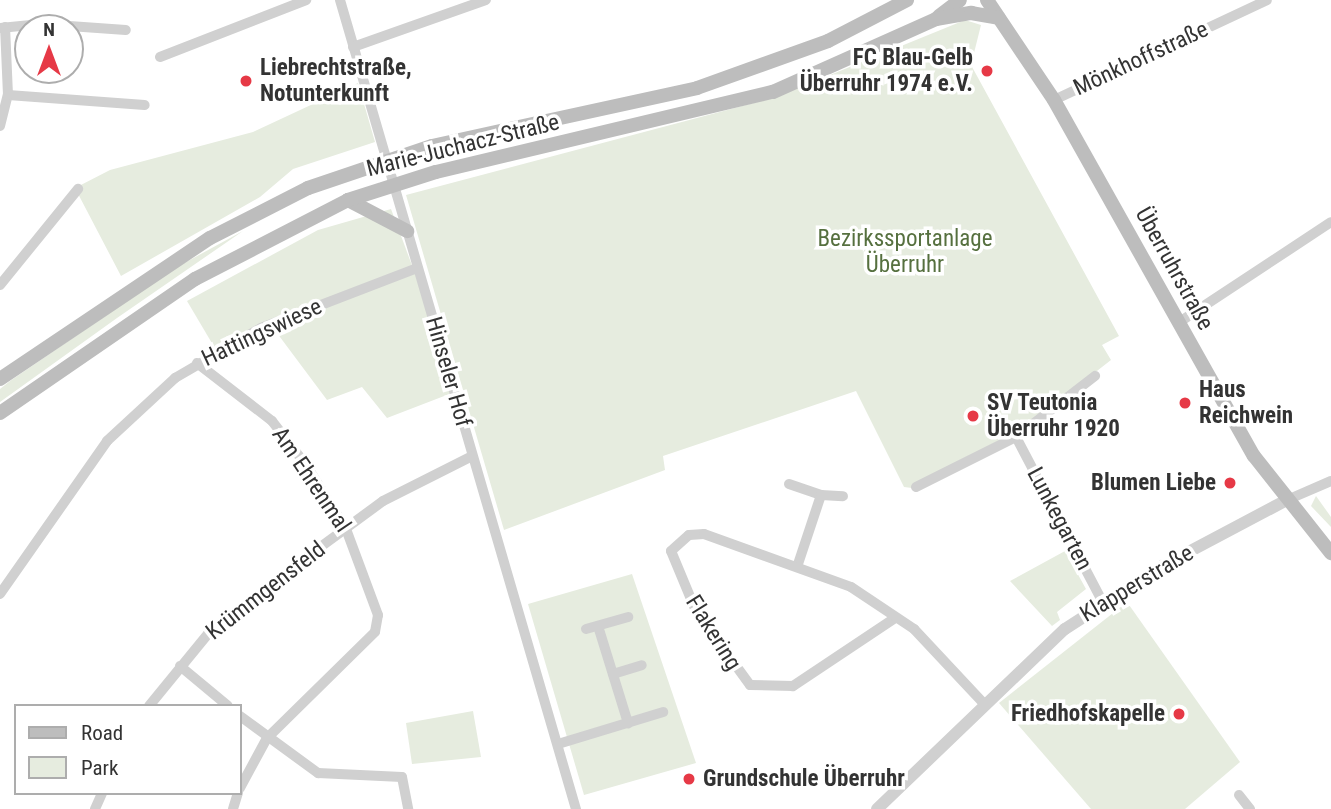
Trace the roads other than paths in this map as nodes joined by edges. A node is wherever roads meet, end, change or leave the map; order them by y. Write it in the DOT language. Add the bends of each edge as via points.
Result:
graph roads {
  1 [pos="306,0"];
  2 [pos="340,0"];
  3 [pos="486,0"];
  4 [pos="907,0"];
  5 [pos="960,0"];
  6 [pos="987,0"];
  7 [pos="1267,0"];
  8 [pos="936,19"];
  9 [pos="999,19"];
  10 [pos="3,28"];
  11 [pos="127,30"];
  12 [pos="353,47"];
  13 [pos="160,57"];
  14 [pos="8,94"];
  15 [pos="1054,100"];
  16 [pos="145,105"];
  17 [pos="0,126"];
  18 [pos="386,159"];
  19 [pos="393,183"];
  20 [pos="78,189"];
  21 [pos="348,200"];
  22 [pos="1331,222"];
  23 [pos="407,231"];
  24 [pos="416,268"];
  25 [pos="0,285"];
  26 [pos="1178,323"];
  27 [pos="197,363"];
  28 [pos="1095,376"];
  29 [pos="0,379"];
  30 [pos="0,413"];
  31 [pos="1016,437"];
  32 [pos="472,456"];
  33 [pos="1331,481"];
  34 [pos="789,484"];
  35 [pos="916,487"];
  36 [pos="821,495"];
  37 [pos="843,496"];
  38 [pos="1286,500"];
  39 [pos="346,528"];
  40 [pos="1331,553"];
  41 [pos="798,564"];
  42 [pos="0,594"];
  43 [pos="1102,601"];
  44 [pos="628,617"];
  45 [pos="895,618"];
  46 [pos="598,626"];
  47 [pos="586,629"];
  48 [pos="180,666"];
  49 [pos="642,666"];
  50 [pos="613,674"];
  51 [pos="151,704"];
  52 [pos="226,704"];
  53 [pos="985,705"];
  54 [pos="663,712"];
  55 [pos="242,718"];
  56 [pos="628,723"];
  57 [pos="267,738"];
  58 [pos="558,744"];
  59 [pos="242,784"];
  60 [pos="1239,795"];
  61 [pos="408,809"];
  62 [pos="576,809"];
  63 [pos="877,809"];
  64 [pos="1250,809"];
  1 -- 13 [label="street"];
  2 -- 12 [label="street, Hinseler Hof"];
  3 -- 12 [label="street"];
  4 -- 18 [label="main road, Marie-Juchacz-Straße" via="828,41 697,88"];
  5 -- 8 [label="main road, Marie-Juchacz-Straße"];
  6 -- 9 [label="main road, Überruhrstraße"];
  7 -- 15 [label="street, Mönkhoffstraße"];
  8 -- 9 [label="main road, Marie-Juchacz-Straße" via="971,13"];
  8 -- 19 [label="main road, Marie-Juchacz-Straße" via="773,92"];
  9 -- 15 [label="main road, Überruhrstraße"];
  10 -- 11 [label="street"];
  10 -- 14 [label="street"];
  12 -- 18 [label="street, Hinseler Hof"];
  14 -- 16 [label="street"];
  14 -- 17 [label="street"];
  15 -- 26 [label="main road, Überruhrstraße"];
  18 -- 19 [label="street, Hinseler Hof"];
  18 -- 29 [label="main road, Marie-Juchacz-Straße" via="284,199 210,238"];
  19 -- 21 [label="main road, Marie-Juchacz-Straße"];
  19 -- 23 [label="street, Hinseler Hof"];
  20 -- 25 [label="street"];
  21 -- 23 [label="main road" via="378,210"];
  21 -- 30 [label="main road, Marie-Juchacz-Straße" via="195,279"];
  22 -- 26 [label="street"];
  23 -- 24 [label="street, Hinseler Hof"];
  24 -- 27 [label="street, Hattingswiese" via="261,328"];
  24 -- 32 [label="street, Hinseler Hof"];
  26 -- 38 [label="main road, Überruhrstraße" via="1254,456"];
  27 -- 39 [label="street, Am Ehrenmal" via="272,421"];
  27 -- 42 [label="street, Hattingswiese" via="107,441"];
  28 -- 31 [label="street"];
  31 -- 35 [label="street"];
  31 -- 43 [label="street, Lunkegarten"];
  32 -- 39 [label="street, Krümmgensfeld" via="419,478"];
  32 -- 58 [label="street, Hinseler Hof"];
  33 -- 38 [label="street, Klapperstraße"];
  34 -- 36 [label="street"];
  36 -- 37 [label="street"];
  36 -- 41 [label="street"];
  38 -- 40 [label="main road, Überruhrstraße"];
  38 -- 43 [label="street, Klapperstraße"];
  39 -- 48 [label="street, Krümmgensfeld" via="208,634"];
  39 -- 57 [label="street, Am Ehrenmal" via="376,600 375,632"];
  41 -- 45 [label="street, Flakering" via="851,587"];
  41 -- 45 [label="street, Flakering" via="696,532 671,551 696,611 750,685 793,686"];
  43 -- 53 [label="street, Klapperstraße"];
  44 -- 46 [label="street"];
  45 -- 53 [label="street, Flakering"];
  46 -- 47 [label="street"];
  46 -- 50 [label="street"];
  48 -- 51 [label="street, Krümmgensfeld"];
  48 -- 52 [label="street"];
  49 -- 50 [label="street"];
  50 -- 56 [label="street"];
  53 -- 63 [label="street, Klapperstraße"];
  54 -- 56 [label="street"];
  55 -- 57 [label="street"];
  56 -- 58 [label="street"];
  57 -- 59 [label="street, Am Ehrenmal"];
  57 -- 61 [label="street" via="318,773 402,777"];
  58 -- 62 [label="street, Hinseler Hof"];
  60 -- 64 [label="street"];
}
